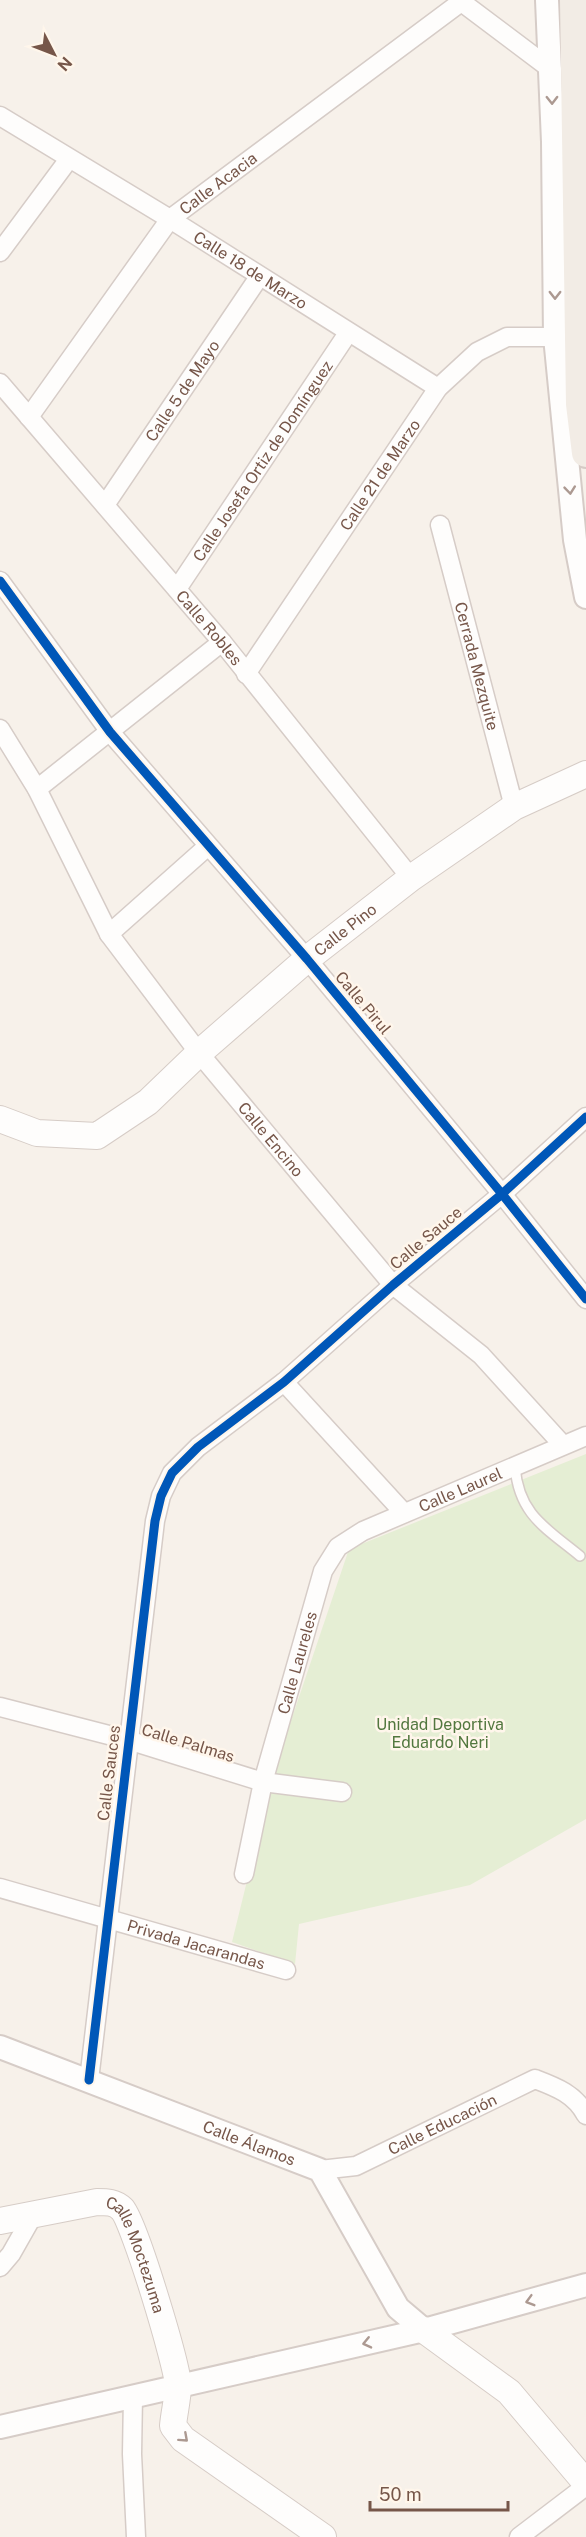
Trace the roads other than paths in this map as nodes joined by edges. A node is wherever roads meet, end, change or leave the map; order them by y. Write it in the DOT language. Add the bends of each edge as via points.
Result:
graph roads {
  1 [pos="547,0"];
  2 [pos="574,0"];
  3 [pos="460,1"];
  4 [pos="552,70"];
  5 [pos="0,116"];
  6 [pos="69,159"];
  7 [pos="170,219"];
  8 [pos="0,252"];
  9 [pos="259,277"];
  10 [pos="348,333"];
  11 [pos="555,337"];
  12 [pos="0,383"];
  13 [pos="438,388"];
  14 [pos="29,417"];
  15 [pos="586,453"];
  16 [pos="105,505"];
  17 [pos="440,525"];
  18 [pos="0,581"];
  19 [pos="177,589"];
  20 [pos="586,597"];
  21 [pos="222,642"];
  22 [pos="246,674"];
  23 [pos="0,729"];
  24 [pos="110,732"];
  25 [pos="586,774"];
  26 [pos="37,789"];
  27 [pos="514,807"];
  28 [pos="208,846"];
  29 [pos="411,878"];
  30 [pos="110,934"];
  31 [pos="307,959"];
  32 [pos="199,1053"];
  33 [pos="586,1117"];
  34 [pos="0,1119"];
  35 [pos="502,1194"];
  36 [pos="393,1285"];
  37 [pos="586,1299"];
  38 [pos="284,1382"];
  39 [pos="586,1436"];
  40 [pos="562,1444"];
  41 [pos="515,1467"];
  42 [pos="172,1473"];
  43 [pos="404,1513"];
  44 [pos="338,1547"];
  45 [pos="580,1556"];
  46 [pos="0,1707"];
  47 [pos="128,1740"];
  48 [pos="263,1782"];
  49 [pos="342,1792"];
  50 [pos="244,1874"];
  51 [pos="0,1888"];
  52 [pos="108,1917"];
  53 [pos="286,1970"];
  54 [pos="0,2047"];
  55 [pos="89,2080"];
  56 [pos="586,2115"];
  57 [pos="320,2170"];
  58 [pos="32,2217"];
  59 [pos="0,2221"];
  60 [pos="0,2267"];
  61 [pos="586,2285"];
  62 [pos="424,2330"];
  63 [pos="178,2385"];
  64 [pos="134,2396"];
  65 [pos="0,2427"];
  66 [pos="586,2485"];
  67 [pos="136,2537"];
  68 [pos="323,2537"];
  69 [pos="519,2537"];
  1 -- 4 [label="street"];
  2 -- 15 [label="main road" via="580,404"];
  3 -- 4 [label="street"];
  3 -- 7 [label="street, Calle Acacia"];
  4 -- 11 [label="street, one-way"];
  5 -- 6 [label="street, Calle 18 de Marzo"];
  6 -- 7 [label="street, Calle 18 de Marzo"];
  6 -- 8 [label="street"];
  7 -- 9 [label="street, Calle 18 de Marzo"];
  7 -- 14 [label="street, Calle Acacia"];
  9 -- 10 [label="street, Calle 18 de Marzo"];
  9 -- 16 [label="street, Calle 5 de Mayo"];
  10 -- 13 [label="street, Calle 18 de Marzo"];
  10 -- 19 [label="street, Calle Josefa Ortiz de Domínguez"];
  11 -- 13 [label="street, Calle 21 de Marzo" via="507,337 477,352"];
  11 -- 20 [label="street, one-way" via="574,540"];
  12 -- 14 [label="street, Calle Robles"];
  13 -- 22 [label="street, Calle 21 de Marzo"];
  14 -- 16 [label="street, Calle Robles"];
  16 -- 19 [label="street, Calle Robles"];
  17 -- 27 [label="street, Cerrada Mezquite"];
  18 -- 24 [label="street, Calle Pirul"];
  19 -- 21 [label="street, Calle Robles"];
  21 -- 22 [label="street, Calle Robles"];
  21 -- 24 [label="street"];
  22 -- 29 [label="street, Calle Robles"];
  23 -- 26 [label="street, Calle Encino"];
  24 -- 26 [label="street"];
  24 -- 28 [label="street, Calle Pirul"];
  25 -- 27 [label="main road, Calle Pino"];
  26 -- 30 [label="street, Calle Encino"];
  27 -- 29 [label="main road, Calle Pino"];
  28 -- 30 [label="street"];
  28 -- 31 [label="street, Calle Pirul"];
  29 -- 31 [label="main road, Calle Pino"];
  30 -- 32 [label="street, Calle Encino"];
  31 -- 32 [label="main road, Calle Pino"];
  31 -- 35 [label="street, Calle Pirul"];
  32 -- 34 [label="main road, Calle Pino" via="148,1102 97,1136 37,1133"];
  32 -- 36 [label="street, Calle Encino"];
  33 -- 35 [label="street, Calle Sauce"];
  35 -- 36 [label="street, Calle Sauce"];
  35 -- 37 [label="street, Calle Pirul"];
  36 -- 38 [label="street, Calle Sauce"];
  36 -- 40 [label="street, Calle Encino" via="481,1355"];
  38 -- 42 [label="street, Calle Sauce" via="198,1447"];
  38 -- 43 [label="street"];
  39 -- 40 [label="street, Calle Laurel"];
  40 -- 41 [label="street, Calle Laurel"];
  41 -- 43 [label="street, Calle Laurel"];
  41 -- 45 [label="lane" via="517,1488 532,1517"];
  42 -- 47 [label="street, Calle Sauces" via="155,1521"];
  43 -- 44 [label="street, Calle Laurel"];
  44 -- 48 [label="street, Calle Laureles" via="323,1570"];
  46 -- 47 [label="street, Calle Palmas"];
  47 -- 48 [label="street, Calle Palmas"];
  47 -- 52 [label="street, Calle Sauces"];
  48 -- 49 [label="street, Calle Palmas"];
  48 -- 50 [label="street, Calle Laureles"];
  51 -- 52 [label="street, Privada Jacarandas"];
  52 -- 53 [label="street, Privada Jacarandas"];
  52 -- 55 [label="street, Calle Sauces"];
  54 -- 55 [label="street, Calle Álamos"];
  55 -- 57 [label="street, Calle Álamos"];
  56 -- 57 [label="street, Calle Educación" via="580,2103 535,2079 356,2166"];
  57 -- 62 [label="street" via="398,2308"];
  58 -- 59 [label="main road, Calle Moctezuma"];
  58 -- 60 [label="street"];
  58 -- 63 [label="main road, Calle Moctezuma" via="97,2202 113,2202 124,2210 148,2271"];
  61 -- 62 [label="street, one-way"];
  62 -- 63 [label="street, one-way"];
  62 -- 66 [label="main road" via="509,2392"];
  63 -- 64 [label="street"];
  63 -- 68 [label="main road, one-way" via="172,2426 183,2439"];
  64 -- 65 [label="street"];
  64 -- 67 [label="street"];
  66 -- 69 [label="street"];
}
